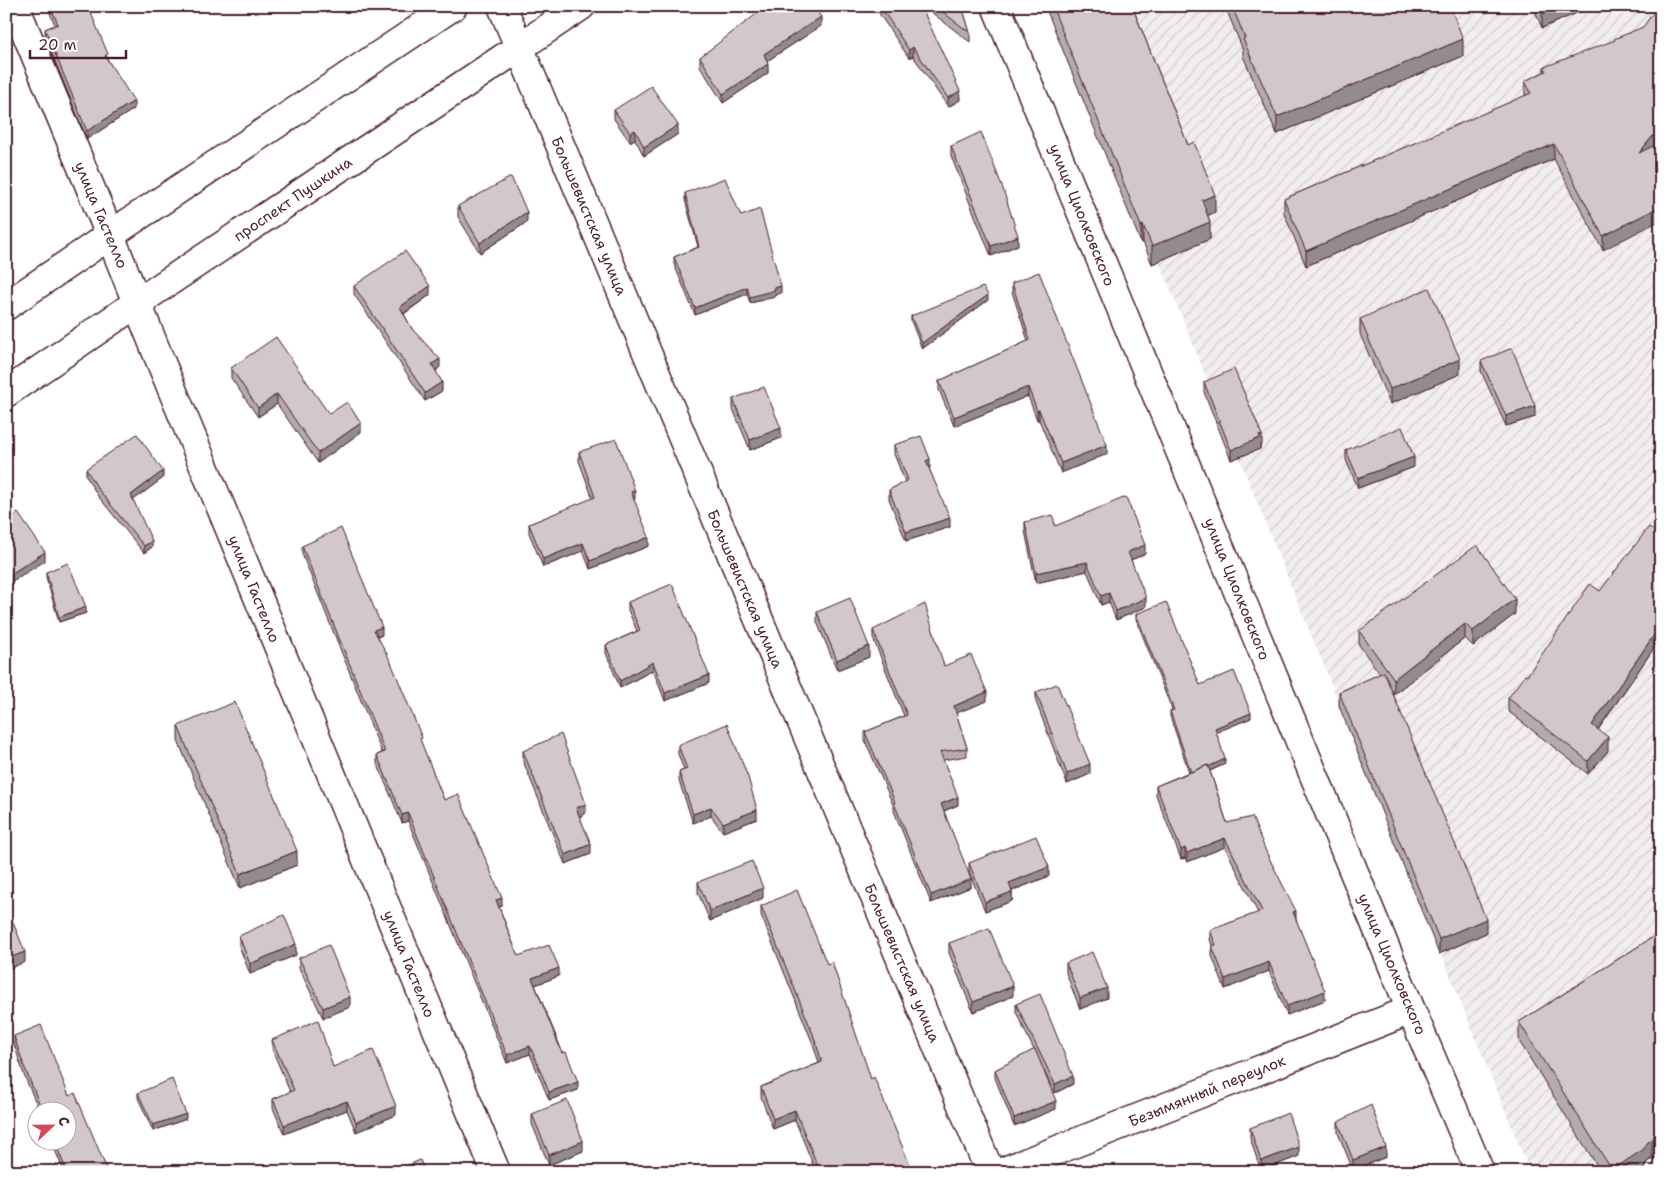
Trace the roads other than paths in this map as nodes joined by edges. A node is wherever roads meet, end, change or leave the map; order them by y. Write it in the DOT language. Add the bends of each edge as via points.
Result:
graph roads {
  1 [pos="15,6"];
  2 [pos="453,6"];
  3 [pos="502,6"];
  4 [pos="581,6"];
  5 [pos="996,6"];
  6 [pos="519,49"];
  7 [pos="110,235"];
  8 [pos="137,303"];
  9 [pos="6,306"];
  10 [pos="6,393"];
  11 [pos="1411,1010"];
  12 [pos="496,1172"];
  13 [pos="990,1172"];
  14 [pos="1002,1172"];
  15 [pos="1480,1172"];
  1 -- 7 [label="street, улица Гастелло"];
  2 -- 7 [label="street"];
  3 -- 6 [label="street, Большевистская улица"];
  4 -- 6 [label="street, проспект Пушкина"];
  5 -- 11 [label="street, улица Циолковского"];
  6 -- 8 [label="street, проспект Пушкина"];
  6 -- 13 [label="street, Большевистская улица"];
  7 -- 8 [label="street, улица Гастелло"];
  7 -- 9 [label="street"];
  8 -- 10 [label="street, проспект Пушкина"];
  8 -- 12 [label="street, улица Гастелло"];
  11 -- 14 [label="street, Безымянный переулок"];
  11 -- 15 [label="street, улица Циолковского"];
}
